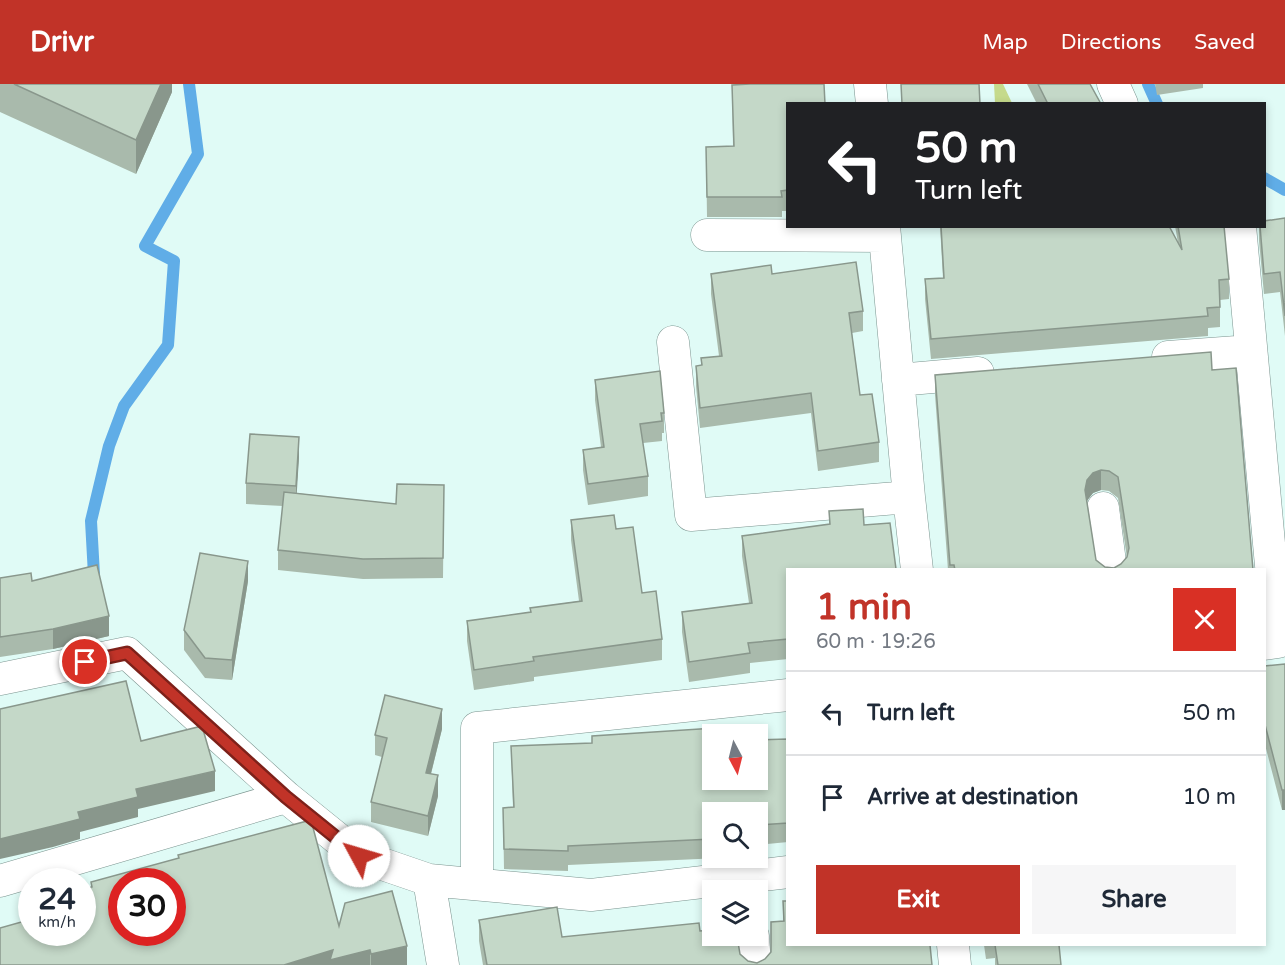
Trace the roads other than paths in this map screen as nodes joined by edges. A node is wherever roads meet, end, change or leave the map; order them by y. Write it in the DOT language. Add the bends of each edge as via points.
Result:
graph roads {
  1 [pos="870,84"];
  2 [pos="1113,84"];
  3 [pos="872,102"];
  4 [pos="1121,102"];
  5 [pos="1240,228"];
  6 [pos="884,231"];
  7 [pos="707,235"];
  8 [pos="673,342"];
  9 [pos="1251,351"];
  10 [pos="1134,360"];
  11 [pos="1004,371"];
  12 [pos="898,380"];
  13 [pos="909,497"];
  14 [pos="1103,508"];
  15 [pos="917,568"];
  16 [pos="1111,568"];
  17 [pos="1266,644"];
  18 [pos="0,679"];
  19 [pos="786,695"];
  20 [pos="286,797"];
  21 [pos="786,873"];
  22 [pos="429,880"];
  23 [pos="762,880"];
  24 [pos="0,881"];
  25 [pos="477,884"];
  26 [pos="702,887"];
  27 [pos="754,946"];
  28 [pos="953,946"];
  29 [pos="443,965"];
  30 [pos="755,965"];
  31 [pos="955,965"];
  1 -- 3 [label="street"];
  2 -- 4 [label="street"];
  5 -- 9 [label="street"];
  6 -- 7 [label="street"];
  6 -- 12 [label="street"];
  8 -- 13 [label="street" via="691,515"];
  9 -- 10 [label="street"];
  9 -- 17 [label="street" via="1278,642"];
  11 -- 12 [label="street"];
  12 -- 13 [label="street"];
  13 -- 15 [label="street"];
  14 -- 16 [label="street"];
  18 -- 20 [label="street" via="127,653"];
  19 -- 25 [label="street" via="477,728"];
  20 -- 22 [label="street" via="359,856"];
  20 -- 24 [label="street"];
  21 -- 23 [label="street"];
  22 -- 25 [label="street"];
  22 -- 29 [label="street"];
  25 -- 26 [label="street" via="591,895"];
  27 -- 30 [label="street"];
  28 -- 31 [label="street"];
}
